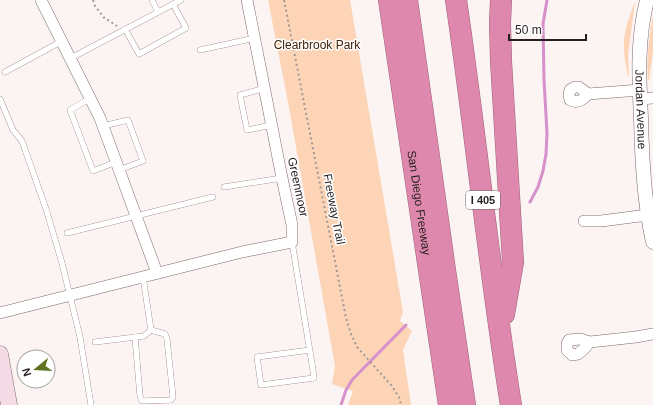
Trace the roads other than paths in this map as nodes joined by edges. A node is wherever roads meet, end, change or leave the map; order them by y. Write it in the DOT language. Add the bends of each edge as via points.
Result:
graph roads {
  1 [pos="40,0"];
  2 [pos="152,0"];
  3 [pos="181,0"];
  4 [pos="247,0"];
  5 [pos="373,0"];
  6 [pos="389,0"];
  7 [pos="406,0"];
  8 [pos="456,0"];
  9 [pos="501,0"];
  10 [pos="647,0"];
  11 [pos="173,4"];
  12 [pos="158,12"];
  13 [pos="125,29"];
  14 [pos="255,38"];
  15 [pos="62,41"];
  16 [pos="200,50"];
  17 [pos="71,58"];
  18 [pos="5,72"];
  19 [pos="265,88"];
  20 [pos="588,94"];
  21 [pos="644,96"];
  22 [pos="91,98"];
  23 [pos="0,99"];
  24 [pos="272,125"];
  25 [pos="103,126"];
  26 [pos="410,145"];
  27 [pos="118,166"];
  28 [pos="282,178"];
  29 [pos="224,187"];
  30 [pos="213,197"];
  31 [pos="136,215"];
  32 [pos="650,220"];
  33 [pos="584,221"];
  34 [pos="67,233"];
  35 [pos="292,242"];
  36 [pos="653,242"];
  37 [pos="157,273"];
  38 [pos="143,277"];
  39 [pos="70,295"];
  40 [pos="0,312"];
  41 [pos="151,330"];
  42 [pos="653,334"];
  43 [pos="136,337"];
  44 [pos="500,337"];
  45 [pos="94,342"];
  46 [pos="590,342"];
  47 [pos="310,350"];
  48 [pos="0,354"];
  49 [pos="9,405"];
  50 [pos="91,405"];
  51 [pos="449,405"];
  52 [pos="465,405"];
  53 [pos="511,405"];
  1 -- 15 [label="street"];
  2 -- 12 [label="lane"];
  3 -- 11 [label="lane"];
  4 -- 14 [label="street, Greenmoor"];
  5 -- 26 [label="highway"];
  6 -- 26 [label="highway, San Diego Freeway"];
  7 -- 52 [label="highway"];
  8 -- 44 [label="highway, I 405"];
  9 -- 44 [label="highway" via="501,61 513,262"];
  10 -- 21 [label="street, Jordan Avenue" via="640,36 639,61"];
  11 -- 12 [label="lane"];
  11 -- 13 [label="lane" via="186,28 139,54"];
  12 -- 13 [label="lane"];
  13 -- 17 [label="lane"];
  14 -- 16 [label="lane"];
  14 -- 19 [label="street, Greenmoor"];
  15 -- 17 [label="street"];
  15 -- 18 [label="lane"];
  17 -- 22 [label="street"];
  19 -- 24 [label="street, Greenmoor"];
  19 -- 24 [label="lane" via="240,95 247,130"];
  20 -- 21 [label="street"];
  21 -- 32 [label="street, Jordan Avenue" via="642,149"];
  22 -- 25 [label="street"];
  22 -- 27 [label="lane" via="70,110 93,171"];
  23 -- 39 [label="lane" via="22,141 46,209"];
  24 -- 28 [label="street, Greenmoor"];
  25 -- 27 [label="street"];
  25 -- 27 [label="lane" via="128,120 143,161"];
  26 -- 51 [label="highway, San Diego Freeway"];
  27 -- 31 [label="street"];
  28 -- 29 [label="lane"];
  28 -- 35 [label="street, Greenmoor" via="292,225"];
  30 -- 31 [label="lane"];
  31 -- 34 [label="lane"];
  31 -- 37 [label="street"];
  32 -- 33 [label="street"];
  32 -- 36 [label="street, Jordan Avenue"];
  35 -- 37 [label="street"];
  35 -- 47 [label="lane"];
  37 -- 38 [label="street"];
  38 -- 39 [label="street"];
  38 -- 41 [label="lane"];
  39 -- 40 [label="street"];
  39 -- 50 [label="lane"];
  41 -- 43 [label="lane" via="144,336"];
  41 -- 43 [label="lane" via="165,334 167,339 173,397 170,400 142,401"];
  42 -- 46 [label="street"];
  43 -- 45 [label="lane"];
  44 -- 53 [label="highway, I 405"];
  47 -- 47 [label="lane" via="257,357 261,385 314,378"];
  48 -- 49 [label="main road"];
}
